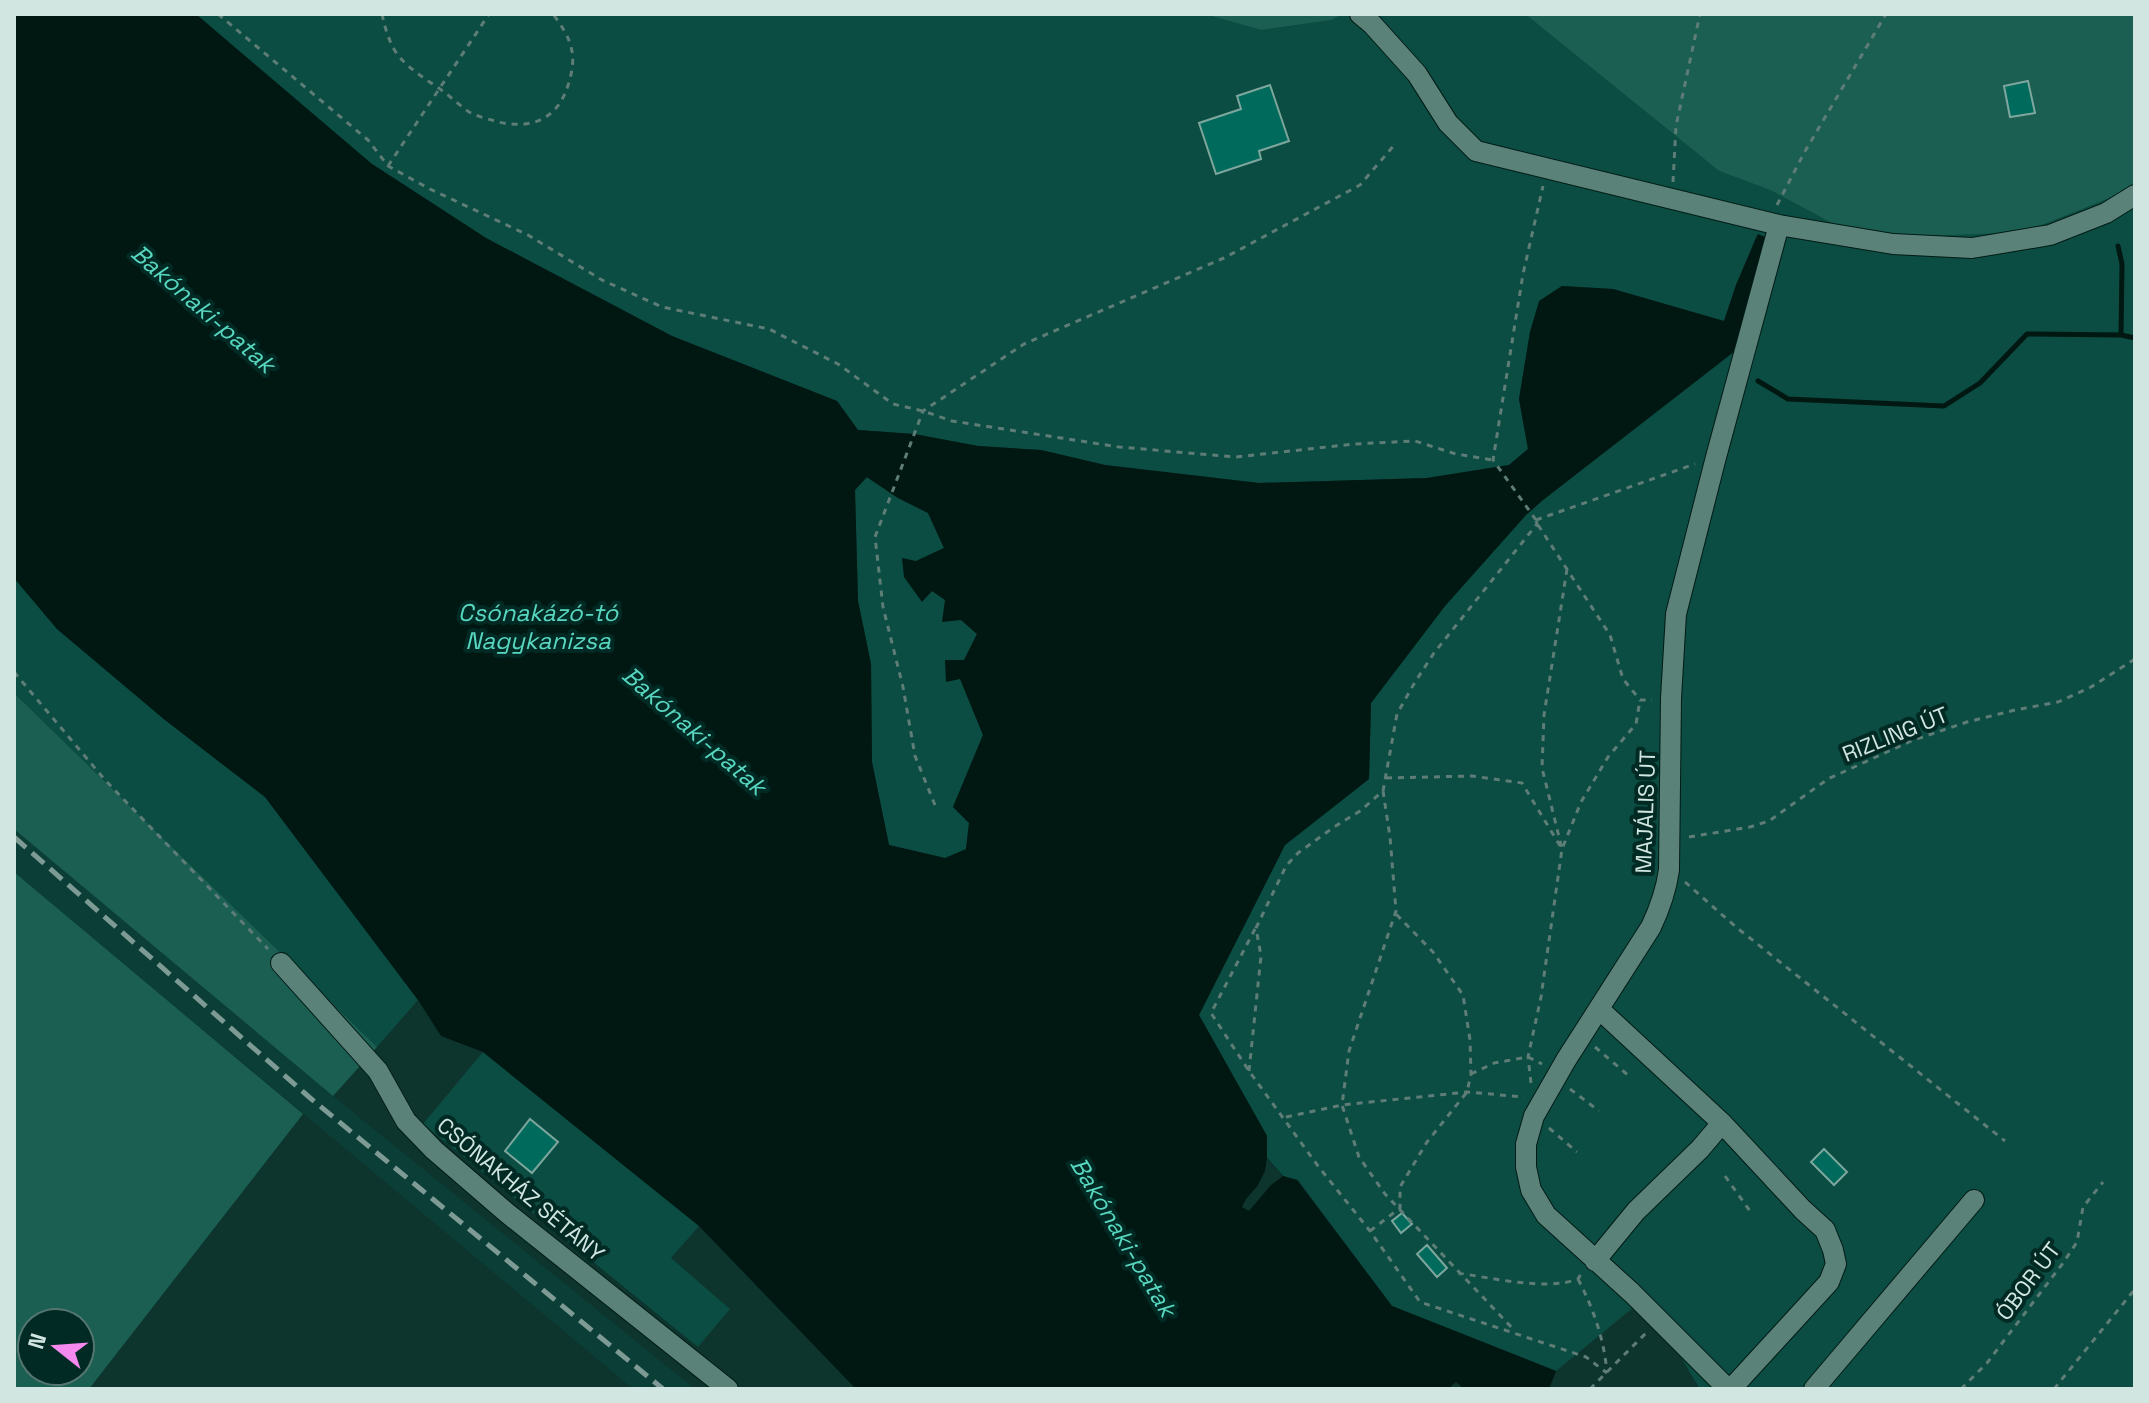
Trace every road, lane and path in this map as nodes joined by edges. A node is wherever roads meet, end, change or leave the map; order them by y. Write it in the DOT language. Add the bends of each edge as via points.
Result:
graph roads {
  1 [pos="218,14"];
  2 [pos="382,14"];
  3 [pos="489,14"];
  4 [pos="553,14"];
  5 [pos="1360,14"];
  6 [pos="1700,14"];
  7 [pos="1886,14"];
  8 [pos="440,90"];
  9 [pos="1396,143"];
  10 [pos="388,166"];
  11 [pos="1547,167"];
  12 [pos="2135,195"];
  13 [pos="1673,198"];
  14 [pos="1779,225"];
  15 [pos="923,411"];
  16 [pos="1716,457"];
  17 [pos="1493,460"];
  18 [pos="1537,522"];
  19 [pos="1567,569"];
  20 [pos="2135,659"];
  21 [pos="14,672"];
  22 [pos="1671,698"];
  23 [pos="1640,700"];
  24 [pos="1386,778"];
  25 [pos="1383,791"];
  26 [pos="935,805"];
  27 [pos="1669,840"];
  28 [pos="1562,849"];
  29 [pos="1669,870"];
  30 [pos="1395,913"];
  31 [pos="1256,928"];
  32 [pos="281,963"];
  33 [pos="1599,1009"];
  34 [pos="1581,1036"];
  35 [pos="1528,1057"];
  36 [pos="1249,1071"];
  37 [pos="1471,1074"];
  38 [pos="1558,1074"];
  39 [pos="1629,1076"];
  40 [pos="1467,1092"];
  41 [pos="1537,1104"];
  42 [pos="1342,1105"];
  43 [pos="1599,1111"];
  44 [pos="1284,1117"];
  45 [pos="1722,1123"];
  46 [pos="2005,1141"];
  47 [pos="1577,1152"];
  48 [pos="1725,1176"];
  49 [pos="2103,1182"];
  50 [pos="1974,1200"];
  51 [pos="1400,1208"];
  52 [pos="1750,1211"];
  53 [pos="1370,1231"];
  54 [pos="1595,1261"];
  55 [pos="1458,1273"];
  56 [pos="2135,1289"];
  57 [pos="1658,1321"];
  58 [pos="1518,1334"];
  59 [pos="1607,1373"];
  60 [pos="728,1389"];
  61 [pos="1590,1389"];
  62 [pos="1730,1389"];
  63 [pos="1814,1389"];
  64 [pos="1961,1389"];
  65 [pos="2054,1389"];
  1 -- 10 [label="path" via="368,140"];
  2 -- 8 [label="path" via="397,53"];
  3 -- 8 [label="path"];
  4 -- 8 [label="path" via="572,46 573,62 566,92 546,117 526,124 489,119 471,113"];
  5 -- 11 [label="street" via="1417,74 1448,123 1476,151"];
  6 -- 13 [label="path" via="1676,126"];
  7 -- 14 [label="path" via="1776,208"];
  8 -- 10 [label="path"];
  9 -- 15 [label="path" via="1360,185 1224,258 1024,344"];
  10 -- 15 [label="path" via="638,297 662,307 769,329 838,364 893,404"];
  11 -- 13 [label="street"];
  11 -- 17 [label="path" via="1523,274"];
  12 -- 14 [label="street" via="2050,235 1972,248 1893,244"];
  13 -- 14 [label="street"];
  14 -- 16 [label="street, MAJÁLIS ÚT"];
  15 -- 17 [label="path" via="952,421 1119,447 1236,457 1415,441"];
  15 -- 26 [label="path" via="875,537 883,607 915,756"];
  16 -- 18 [label="path"];
  16 -- 22 [label="street, MAJÁLIS ÚT" via="1676,614"];
  17 -- 18 [label="path"];
  18 -- 19 [label="path"];
  18 -- 24 [label="path" via="1415,682 1397,714"];
  19 -- 23 [label="path" via="1610,635 1623,679"];
  19 -- 28 [label="path" via="1544,715 1542,768"];
  20 -- 27 [label="path, RIZLING ÚT" via="2058,702 1967,722 1911,741 1828,779 1769,821"];
  21 -- 32 [label="path" via="105,780"];
  22 -- 23 [label="path"];
  22 -- 27 [label="street, MAJÁLIS ÚT"];
  23 -- 28 [label="path" via="1636,724 1581,802"];
  24 -- 25 [label="path"];
  24 -- 28 [label="path" via="1472,776 1522,783"];
  25 -- 30 [label="path"];
  25 -- 31 [label="path" via="1298,853 1286,866"];
  27 -- 29 [label="street, MAJÁLIS ÚT"];
  28 -- 35 [label="path"];
  29 -- 33 [label="street, MAJÁLIS ÚT" via="1651,927"];
  29 -- 46 [label="path"];
  30 -- 37 [label="path" via="1433,952 1463,995"];
  30 -- 42 [label="path" via="1349,1051"];
  31 -- 36 [label="path" via="1261,956"];
  31 -- 36 [label="path" via="1211,1013"];
  32 -- 60 [label="street, CSÓNAKHÁZ SÉTÁNY" via="378,1071 406,1121 434,1150"];
  33 -- 34 [label="street, MAJÁLIS ÚT"];
  33 -- 45 [label="street"];
  34 -- 38 [label="street, MAJÁLIS ÚT"];
  34 -- 39 [label="path"];
  35 -- 37 [label="path"];
  35 -- 38 [label="path"];
  35 -- 41 [label="path"];
  36 -- 44 [label="path"];
  37 -- 40 [label="path"];
  38 -- 41 [label="street, MAJÁLIS ÚT"];
  38 -- 43 [label="path"];
  40 -- 41 [label="path"];
  40 -- 42 [label="path"];
  40 -- 51 [label="path" via="1400,1187"];
  41 -- 47 [label="path"];
  41 -- 54 [label="street, MAJÁLIS ÚT" via="1525,1155 1531,1190 1546,1215"];
  42 -- 44 [label="path"];
  42 -- 51 [label="path" via="1359,1157"];
  44 -- 53 [label="path"];
  45 -- 54 [label="street"];
  45 -- 62 [label="street" via="1825,1230 1836,1264 1829,1282"];
  48 -- 52 [label="path"];
  49 -- 64 [label="path, ÓBOR ÚT" via="2083,1207 2077,1242 2063,1263"];
  50 -- 63 [label="street"];
  51 -- 53 [label="path"];
  51 -- 55 [label="path"];
  53 -- 58 [label="path" via="1420,1302"];
  54 -- 57 [label="street, MAJÁLIS ÚT"];
  55 -- 58 [label="path"];
  55 -- 59 [label="path" via="1541,1284 1578,1279 1597,1320"];
  56 -- 65 [label="path"];
  57 -- 59 [label="path"];
  57 -- 62 [label="street, MAJÁLIS ÚT"];
  58 -- 59 [label="path" via="1586,1357"];
  59 -- 61 [label="path"];
}
